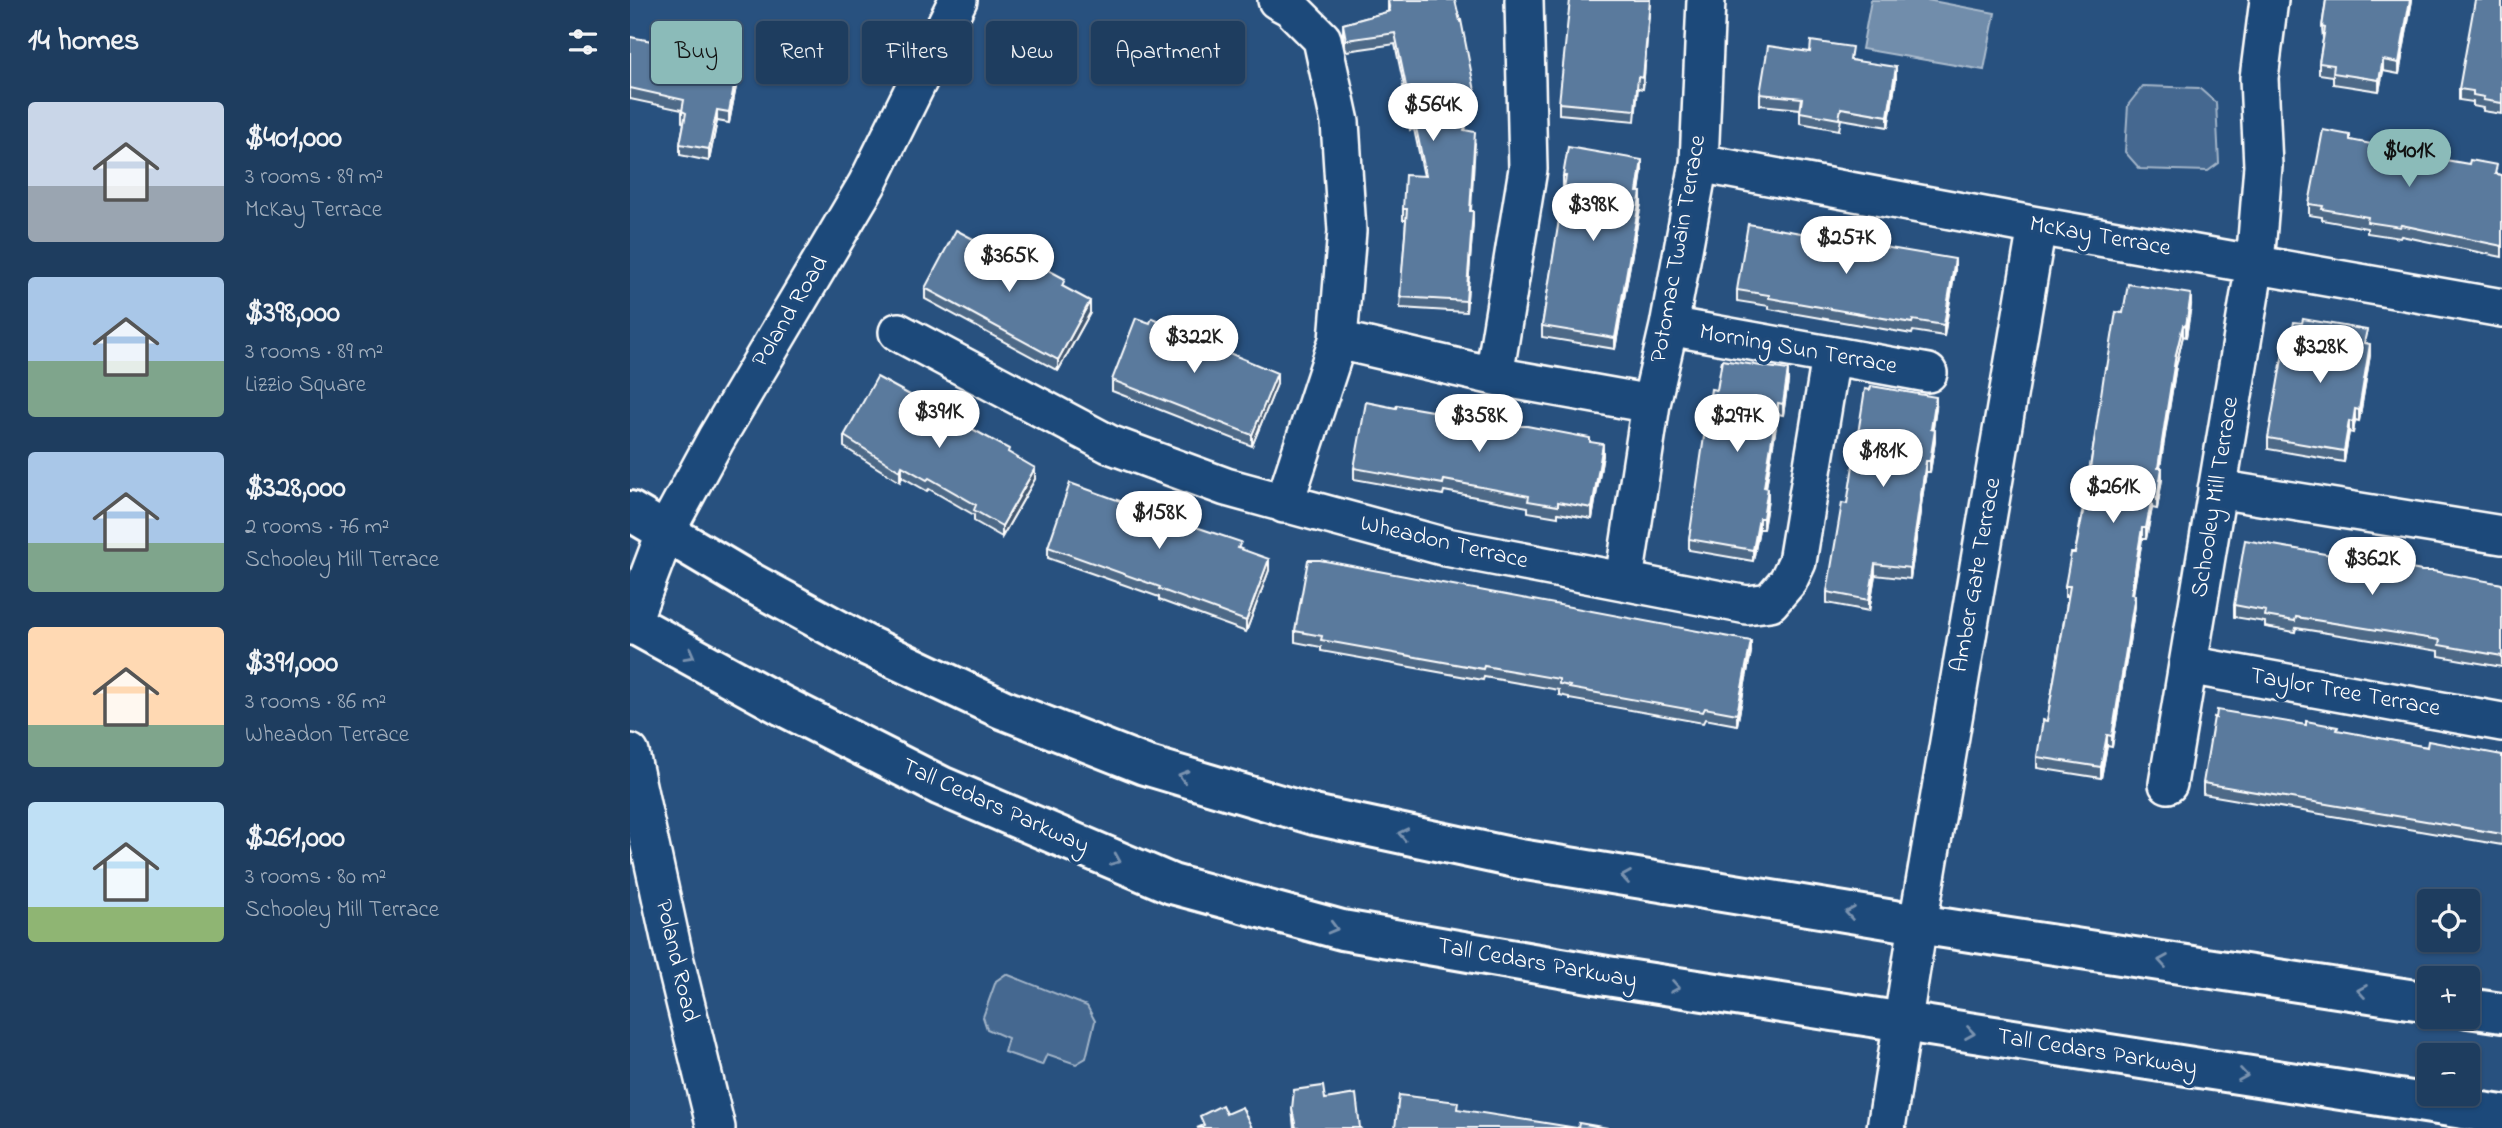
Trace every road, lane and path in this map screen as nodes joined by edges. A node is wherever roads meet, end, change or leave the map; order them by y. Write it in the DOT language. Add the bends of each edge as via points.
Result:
graph roads {
  1 [pos="958,0"];
  2 [pos="1277,0"];
  3 [pos="1524,0"];
  4 [pos="1706,0"];
  5 [pos="2269,0"];
  6 [pos="1699,163"];
  7 [pos="2037,226"];
  8 [pos="2255,264"];
  9 [pos="2502,308"];
  10 [pos="1669,326"];
  11 [pos="898,331"];
  12 [pos="1338,340"];
  13 [pos="1831,357"];
  14 [pos="1928,373"];
  15 [pos="1494,376"];
  16 [pos="1651,404"];
  17 [pos="2217,489"];
  18 [pos="1284,504"];
  19 [pos="630,511"];
  20 [pos="666,531"];
  21 [pos="2502,535"];
  22 [pos="1624,580"];
  23 [pos="630,623"];
  24 [pos="2188,665"];
  25 [pos="2502,722"];
  26 [pos="630,753"];
  27 [pos="2168,784"];
  28 [pos="1918,924"];
  29 [pos="2417,1000"];
  30 [pos="2480,1010"];
  31 [pos="2502,1013"];
  32 [pos="1902,1023"];
  33 [pos="2502,1115"];
  34 [pos="716,1128"];
  35 [pos="1886,1128"];
  1 -- 20 [label="street, Poland Road" via="867,184"];
  2 -- 12 [label="street" via="1322,39 1340,122 1347,231"];
  3 -- 15 [label="street" via="1528,169"];
  4 -- 6 [label="street, Potomac Twain Terrace"];
  5 -- 8 [label="street, Schooley Mill Terrace" via="2259,78 2263,166"];
  6 -- 7 [label="street, McKay Terrace"];
  6 -- 10 [label="street, Potomac Twain Terrace"];
  7 -- 8 [label="street, McKay Terrace"];
  7 -- 28 [label="street, Amber Gate Terrace"];
  8 -- 9 [label="street, McKay Terrace"];
  8 -- 17 [label="street, Schooley Mill Terrace"];
  10 -- 13 [label="street, Morning Sun Terrace"];
  10 -- 16 [label="street, Potomac Twain Terrace"];
  11 -- 18 [label="street, Wheadon Terrace" via="1110,444"];
  12 -- 15 [label="street"];
  12 -- 18 [label="street"];
  13 -- 14 [label="street, Morning Sun Terrace"];
  13 -- 22 [label="street, Wheadon Terrace" via="1797,562 1770,602 1747,605"];
  15 -- 16 [label="street"];
  16 -- 22 [label="street, Potomac Twain Terrace"];
  17 -- 21 [label="street"];
  17 -- 24 [label="street, Schooley Mill Terrace"];
  18 -- 22 [label="street, Wheadon Terrace" via="1446,547"];
  19 -- 20 [label="main road"];
  20 -- 23 [label="street, Poland Road"];
  28 -- 20 [label="main road, one-way" via="1520,859 1314,815 1145,765 1002,709 866,645"];
  23 -- 32 [label="main road, Tall Cedars Parkway, one-way" via="942,786 1172,884 1342,930"];
  24 -- 25 [label="street, Taylor Tree Terrace"];
  24 -- 27 [label="street, Schooley Mill Terrace"];
  26 -- 34 [label="street, Poland Road"];
  29 -- 28 [label="main road, one-way"];
  28 -- 32 [label="street, Amber Gate Terrace"];
  30 -- 31 [label="main road"];
  32 -- 33 [label="main road, Tall Cedars Parkway, one-way"];
  32 -- 35 [label="street, Amber Gate Terrace"];
}
